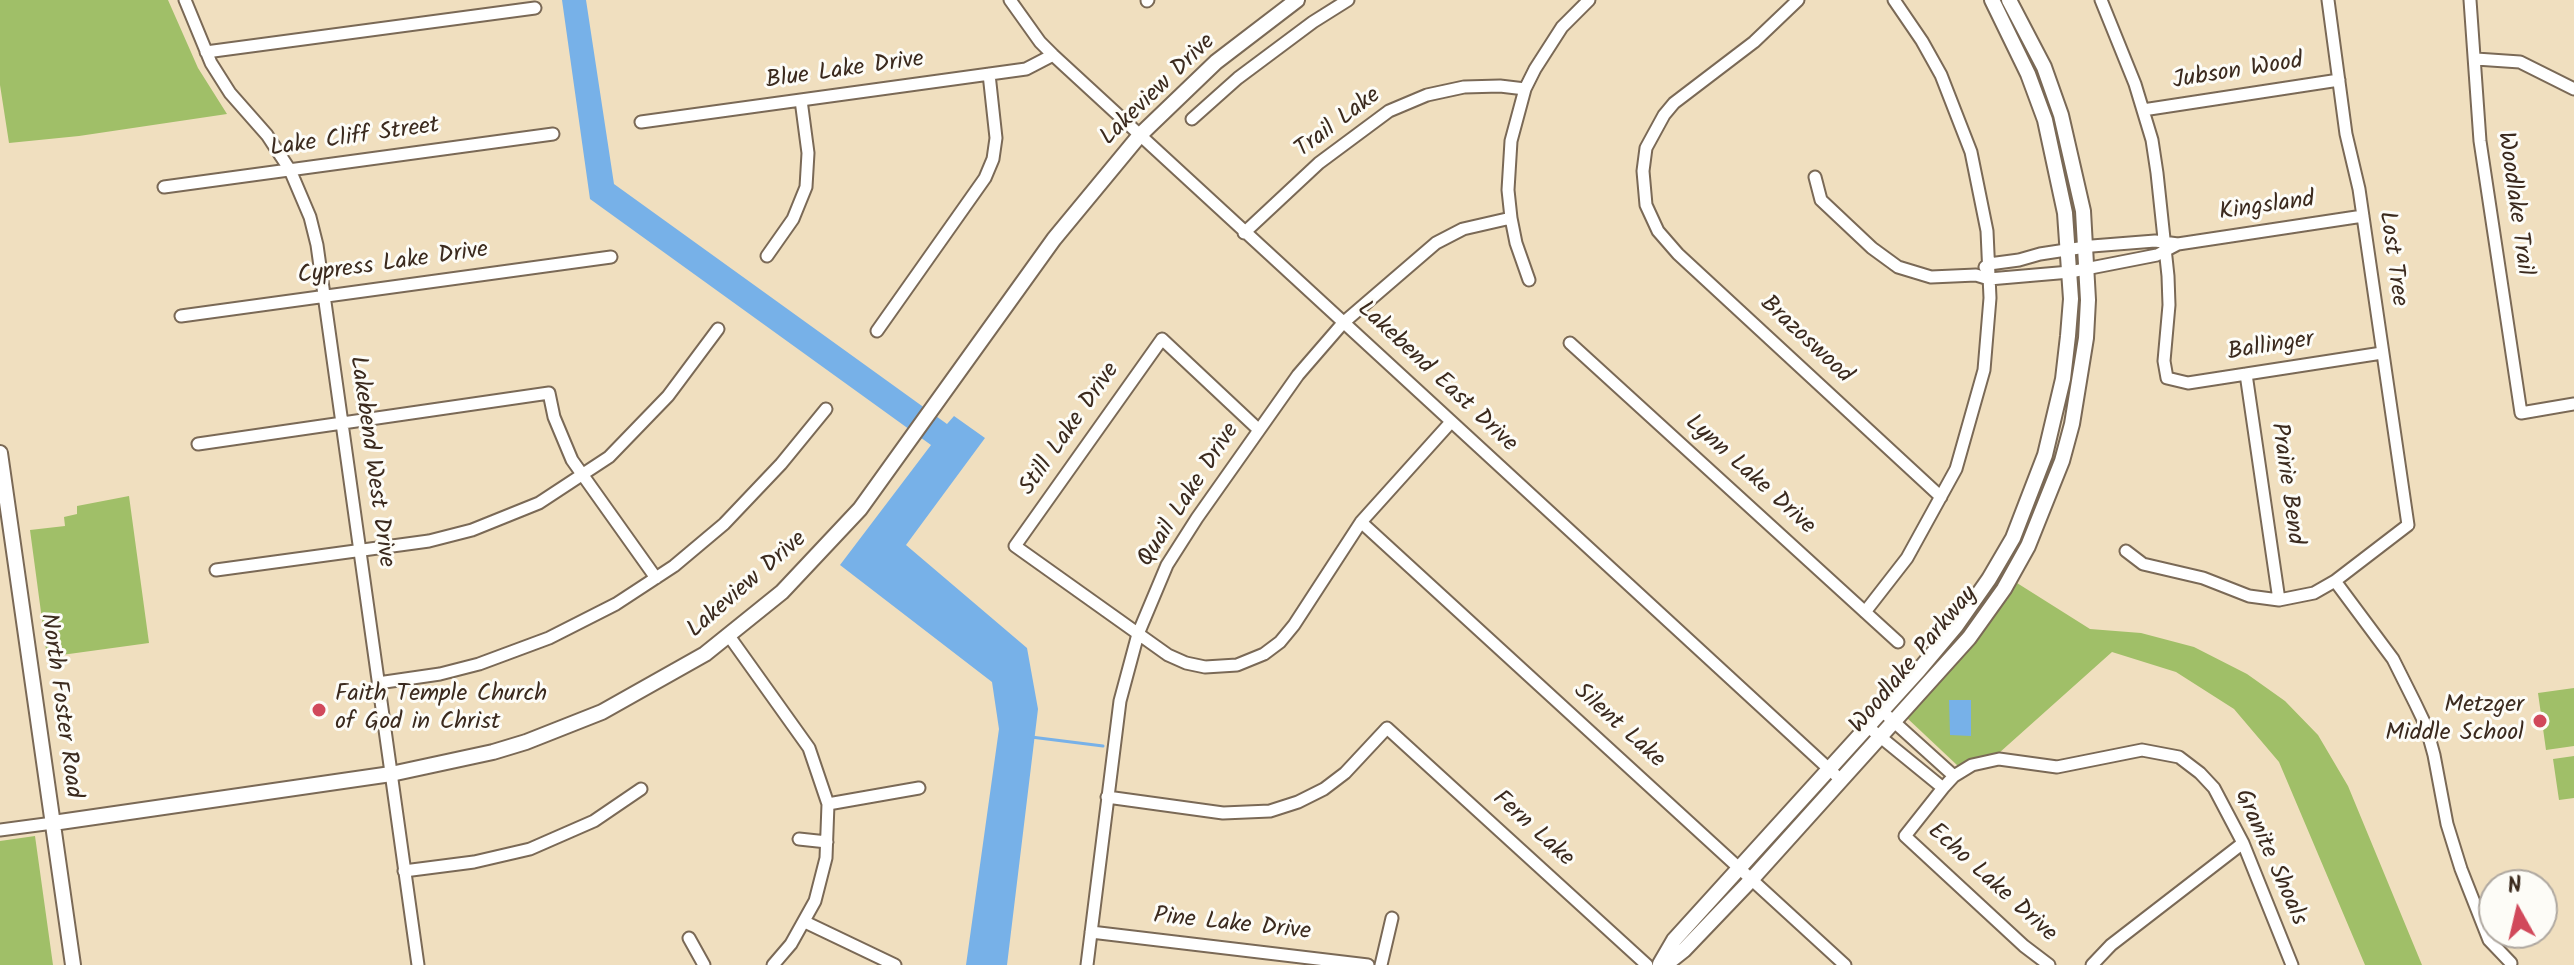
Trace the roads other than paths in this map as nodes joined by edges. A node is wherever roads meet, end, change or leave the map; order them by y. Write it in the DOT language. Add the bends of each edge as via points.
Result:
graph roads {
  1 [pos="185,0"];
  2 [pos="1010,0"];
  3 [pos="1297,0"];
  4 [pos="1348,0"];
  5 [pos="1589,0"];
  6 [pos="1798,0"];
  7 [pos="1894,0"];
  8 [pos="1992,0"];
  9 [pos="2009,0"];
  10 [pos="2101,0"];
  11 [pos="2328,0"];
  12 [pos="2470,0"];
  13 [pos="535,8"];
  14 [pos="206,52"];
  15 [pos="1053,55"];
  16 [pos="2476,59"];
  17 [pos="989,74"];
  18 [pos="2339,80"];
  19 [pos="1525,89"];
  20 [pos="2574,89"];
  21 [pos="801,100"];
  22 [pos="2143,110"];
  23 [pos="1192,119"];
  24 [pos="641,122"];
  25 [pos="553,134"];
  26 [pos="1140,135"];
  27 [pos="290,170"];
  28 [pos="1815,177"];
  29 [pos="164,187"];
  30 [pos="2363,216"];
  31 [pos="1511,218"];
  32 [pos="1244,233"];
  33 [pos="2122,244"];
  34 [pos="2165,246"];
  35 [pos="2086,247"];
  36 [pos="2068,250"];
  37 [pos="767,256"];
  38 [pos="611,257"];
  39 [pos="2029,257"];
  40 [pos="2124,262"];
  41 [pos="1989,264"];
  42 [pos="2087,269"];
  43 [pos="2070,272"];
  44 [pos="1976,275"];
  45 [pos="2031,275"];
  46 [pos="1989,279"];
  47 [pos="1529,280"];
  48 [pos="324,297"];
  49 [pos="181,316"];
  50 [pos="1343,323"];
  51 [pos="718,329"];
  52 [pos="877,331"];
  53 [pos="1570,343"];
  54 [pos="2382,353"];
  55 [pos="2246,374"];
  56 [pos="2574,404"];
  57 [pos="826,409"];
  58 [pos="1451,422"];
  59 [pos="342,425"];
  60 [pos="1259,430"];
  61 [pos="198,444"];
  62 [pos="0,453"];
  63 [pos="583,476"];
  64 [pos="1941,497"];
  65 [pos="1361,522"];
  66 [pos="360,551"];
  67 [pos="2126,551"];
  68 [pos="216,570"];
  69 [pos="656,578"];
  70 [pos="2335,581"];
  71 [pos="2279,600"];
  72 [pos="1865,612"];
  73 [pos="1138,634"];
  74 [pos="729,636"];
  75 [pos="1898,642"];
  76 [pos="378,683"];
  77 [pos="1882,711"];
  78 [pos="1895,722"];
  79 [pos="1867,726"];
  80 [pos="1880,737"];
  81 [pos="1921,745"];
  82 [pos="1908,760"];
  83 [pos="1828,768"];
  84 [pos="391,774"];
  85 [pos="1954,776"];
  86 [pos="1841,780"];
  87 [pos="919,788"];
  88 [pos="1943,788"];
  89 [pos="641,789"];
  90 [pos="1107,797"];
  91 [pos="828,804"];
  92 [pos="53,823"];
  93 [pos="0,830"];
  94 [pos="1905,836"];
  95 [pos="799,839"];
  96 [pos="827,842"];
  97 [pos="2243,843"];
  98 [pos="1738,868"];
  99 [pos="404,871"];
  100 [pos="1751,880"];
  101 [pos="1392,918"];
  102 [pos="805,922"];
  103 [pos="1091,932"];
  104 [pos="689,938"];
  105 [pos="2511,963"];
  106 [pos="73,965"];
  107 [pos="418,965"];
  108 [pos="704,965"];
  109 [pos="773,965"];
  110 [pos="895,965"];
  111 [pos="1087,965"];
  112 [pos="1368,965"];
  113 [pos="1381,965"];
  114 [pos="1647,965"];
  115 [pos="1662,965"];
  116 [pos="1845,965"];
  117 [pos="2049,965"];
  118 [pos="2092,965"];
  119 [pos="2292,965"];
  1 -- 14 [label="street, Lakebend West Drive"];
  2 -- 15 [label="street, Lakebend East Drive"];
  3 -- 26 [label="street, Lakeview Drive" via="1216,62"];
  4 -- 23 [label="street" via="1238,78"];
  5 -- 19 [label="street" via="1547,47"];
  6 -- 64 [label="street, Brazoswood" via="1664,115 1646,148 1643,188 1648,211 1678,254"];
  7 -- 41 [label="street" via="1922,41 1957,112 1977,178"];
  8 -- 36 [label="street, Woodlake Parkway" via="2045,120"];
  9 -- 35 [label="street, Woodlake Parkway" via="2044,67 2061,115"];
  10 -- 22 [label="street"];
  11 -- 18 [label="street, Lost Tree"];
  12 -- 16 [label="street, Woodlake Trail"];
  13 -- 14 [label="street"];
  14 -- 27 [label="street, Lakebend West Drive" via="230,93"];
  15 -- 17 [label="street, Blue Lake Drive" via="1026,69"];
  15 -- 26 [label="street, Lakebend East Drive"];
  16 -- 20 [label="street" via="2520,62"];
  16 -- 56 [label="street, Woodlake Trail" via="2480,141 2521,413"];
  17 -- 21 [label="street, Blue Lake Drive"];
  17 -- 52 [label="street" via="996,138 985,178"];
  18 -- 22 [label="street, Jubson Wood"];
  18 -- 30 [label="street, Lost Tree"];
  19 -- 31 [label="street" via="1508,165"];
  19 -- 32 [label="street, Trail Lake" via="1464,87 1389,111 1319,163"];
  21 -- 24 [label="street, Blue Lake Drive"];
  21 -- 37 [label="street" via="806,187 793,219"];
  22 -- 34 [label="street"];
  25 -- 27 [label="street, Lake Cliff Street"];
  26 -- 32 [label="street, Lakebend East Drive"];
  26 -- 74 [label="street, Lakeview Drive" via="1054,239 860,509 782,592"];
  27 -- 29 [label="street, Lake Cliff Street"];
  27 -- 48 [label="street, Lakebend West Drive" via="310,217"];
  28 -- 44 [label="street" via="1821,200 1898,267 1931,277"];
  30 -- 34 [label="street, Kingsland"];
  30 -- 54 [label="street, Lost Tree"];
  31 -- 47 [label="street"];
  31 -- 50 [label="street, Quail Lake Drive" via="1463,229 1436,243"];
  32 -- 50 [label="street, Lakebend East Drive"];
  33 -- 34 [label="street, Kingsland"];
  33 -- 35 [label="street, Kingsland"];
  33 -- 40 [label="street"];
  34 -- 40 [label="street, Kingsland" via="2157,255"];
  34 -- 55 [label="street, Ballinger" via="2167,378 2188,383"];
  35 -- 36 [label="street, Kingsland"];
  35 -- 42 [label="street, Woodlake Parkway"];
  36 -- 39 [label="street, Kingsland"];
  36 -- 43 [label="street, Woodlake Parkway"];
  38 -- 48 [label="street, Cypress Lake Drive"];
  39 -- 41 [label="street, Kingsland"];
  39 -- 45 [label="street"];
  40 -- 42 [label="street, Kingsland"];
  41 -- 44 [label="street"];
  41 -- 46 [label="street"];
  42 -- 43 [label="street, Kingsland"];
  42 -- 78 [label="street, Woodlake Parkway" via="2080,382 2047,502 2004,589"];
  43 -- 45 [label="street, Kingsland"];
  43 -- 77 [label="street, Woodlake Parkway" via="2063,379 2031,496 1981,591"];
  44 -- 46 [label="street"];
  45 -- 46 [label="street, Kingsland"];
  46 -- 64 [label="street" via="1989,324 1979,391 1956,469"];
  48 -- 49 [label="street, Cypress Lake Drive"];
  48 -- 59 [label="street, Lakebend West Drive"];
  50 -- 58 [label="street, Lakebend East Drive"];
  50 -- 60 [label="street, Quail Lake Drive"];
  51 -- 63 [label="street" via="668,396"];
  53 -- 72 [label="street, Lynn Lake Drive"];
  54 -- 55 [label="street, Ballinger"];
  54 -- 70 [label="street, Lost Tree" via="2408,525"];
  55 -- 71 [label="street, Prairie Bend"];
  57 -- 69 [label="street" via="752,497"];
  58 -- 65 [label="street"];
  58 -- 83 [label="street, Lakebend East Drive"];
  59 -- 61 [label="street"];
  59 -- 63 [label="street" via="549,393 563,444"];
  59 -- 66 [label="street, Lakebend West Drive"];
  60 -- 73 [label="street, Quail Lake Drive" via="1167,565"];
  60 -- 73 [label="street, Still Lake Drive" via="1162,339 1015,546"];
  62 -- 92 [label="street, North Foster Road"];
  63 -- 66 [label="street" via="539,503 472,530"];
  63 -- 69 [label="street"];
  64 -- 72 [label="street" via="1907,558"];
  65 -- 73 [label="street" via="1294,625 1255,659 1225,667 1196,665 1168,655"];
  65 -- 98 [label="street, Silent Lake"];
  66 -- 68 [label="street"];
  66 -- 76 [label="street, Lakebend West Drive"];
  67 -- 71 [label="street" via="2143,564"];
  69 -- 76 [label="street" via="585,621 513,652 440,674"];
  70 -- 71 [label="street" via="2314,593"];
  70 -- 105 [label="street" via="2393,659 2426,726 2461,869 2489,940"];
  72 -- 75 [label="street, Lynn Lake Drive"];
  73 -- 90 [label="street, Quail Lake Drive" via="1120,701"];
  74 -- 84 [label="street, Lakeview Drive" via="637,694 567,727 493,752"];
  74 -- 91 [label="street" via="809,748"];
  76 -- 84 [label="street, Lakebend West Drive"];
  77 -- 78 [label="street"];
  77 -- 79 [label="street, Woodlake Parkway"];
  78 -- 80 [label="street, Woodlake Parkway"];
  78 -- 81 [label="street"];
  79 -- 80 [label="street"];
  79 -- 83 [label="street, Woodlake Parkway"];
  80 -- 82 [label="street"];
  80 -- 86 [label="street, Woodlake Parkway"];
  81 -- 82 [label="street"];
  81 -- 85 [label="street"];
  82 -- 88 [label="street"];
  83 -- 86 [label="street, Lakebend East Drive"];
  83 -- 98 [label="street, Woodlake Parkway"];
  84 -- 92 [label="street, Lakeview Drive"];
  84 -- 99 [label="street, Lakebend West Drive"];
  85 -- 88 [label="street, Granite Shoals"];
  85 -- 97 [label="street, Granite Shoals" via="1999,759 2057,767 2134,750 2161,752 2179,757 2207,781"];
  86 -- 100 [label="street, Woodlake Parkway"];
  87 -- 91 [label="street"];
  88 -- 94 [label="street, Granite Shoals"];
  89 -- 99 [label="street" via="594,821 530,849"];
  90 -- 103 [label="street, Quail Lake Drive"];
  90 -- 114 [label="street, Fern Lake" via="1223,813 1271,811 1327,787 1387,728"];
  91 -- 96 [label="street"];
  92 -- 93 [label="street, Lakeview Drive"];
  92 -- 106 [label="street, North Foster Road"];
  94 -- 117 [label="street, Echo Lake Drive"];
  95 -- 96 [label="street"];
  96 -- 102 [label="street" via="821,880"];
  97 -- 118 [label="street"];
  97 -- 119 [label="street, Granite Shoals"];
  98 -- 100 [label="street, Silent Lake"];
  98 -- 115 [label="street, Woodlake Parkway" via="1674,940"];
  99 -- 107 [label="street, Lakebend West Drive"];
  100 -- 115 [label="street, Woodlake Parkway" via="1684,950"];
  100 -- 116 [label="street, Silent Lake"];
  101 -- 113 [label="street"];
  102 -- 109 [label="street"];
  102 -- 110 [label="street"];
  103 -- 111 [label="street, Quail Lake Drive"];
  103 -- 112 [label="street, Pine Lake Drive"];
  104 -- 108 [label="street"];
}
